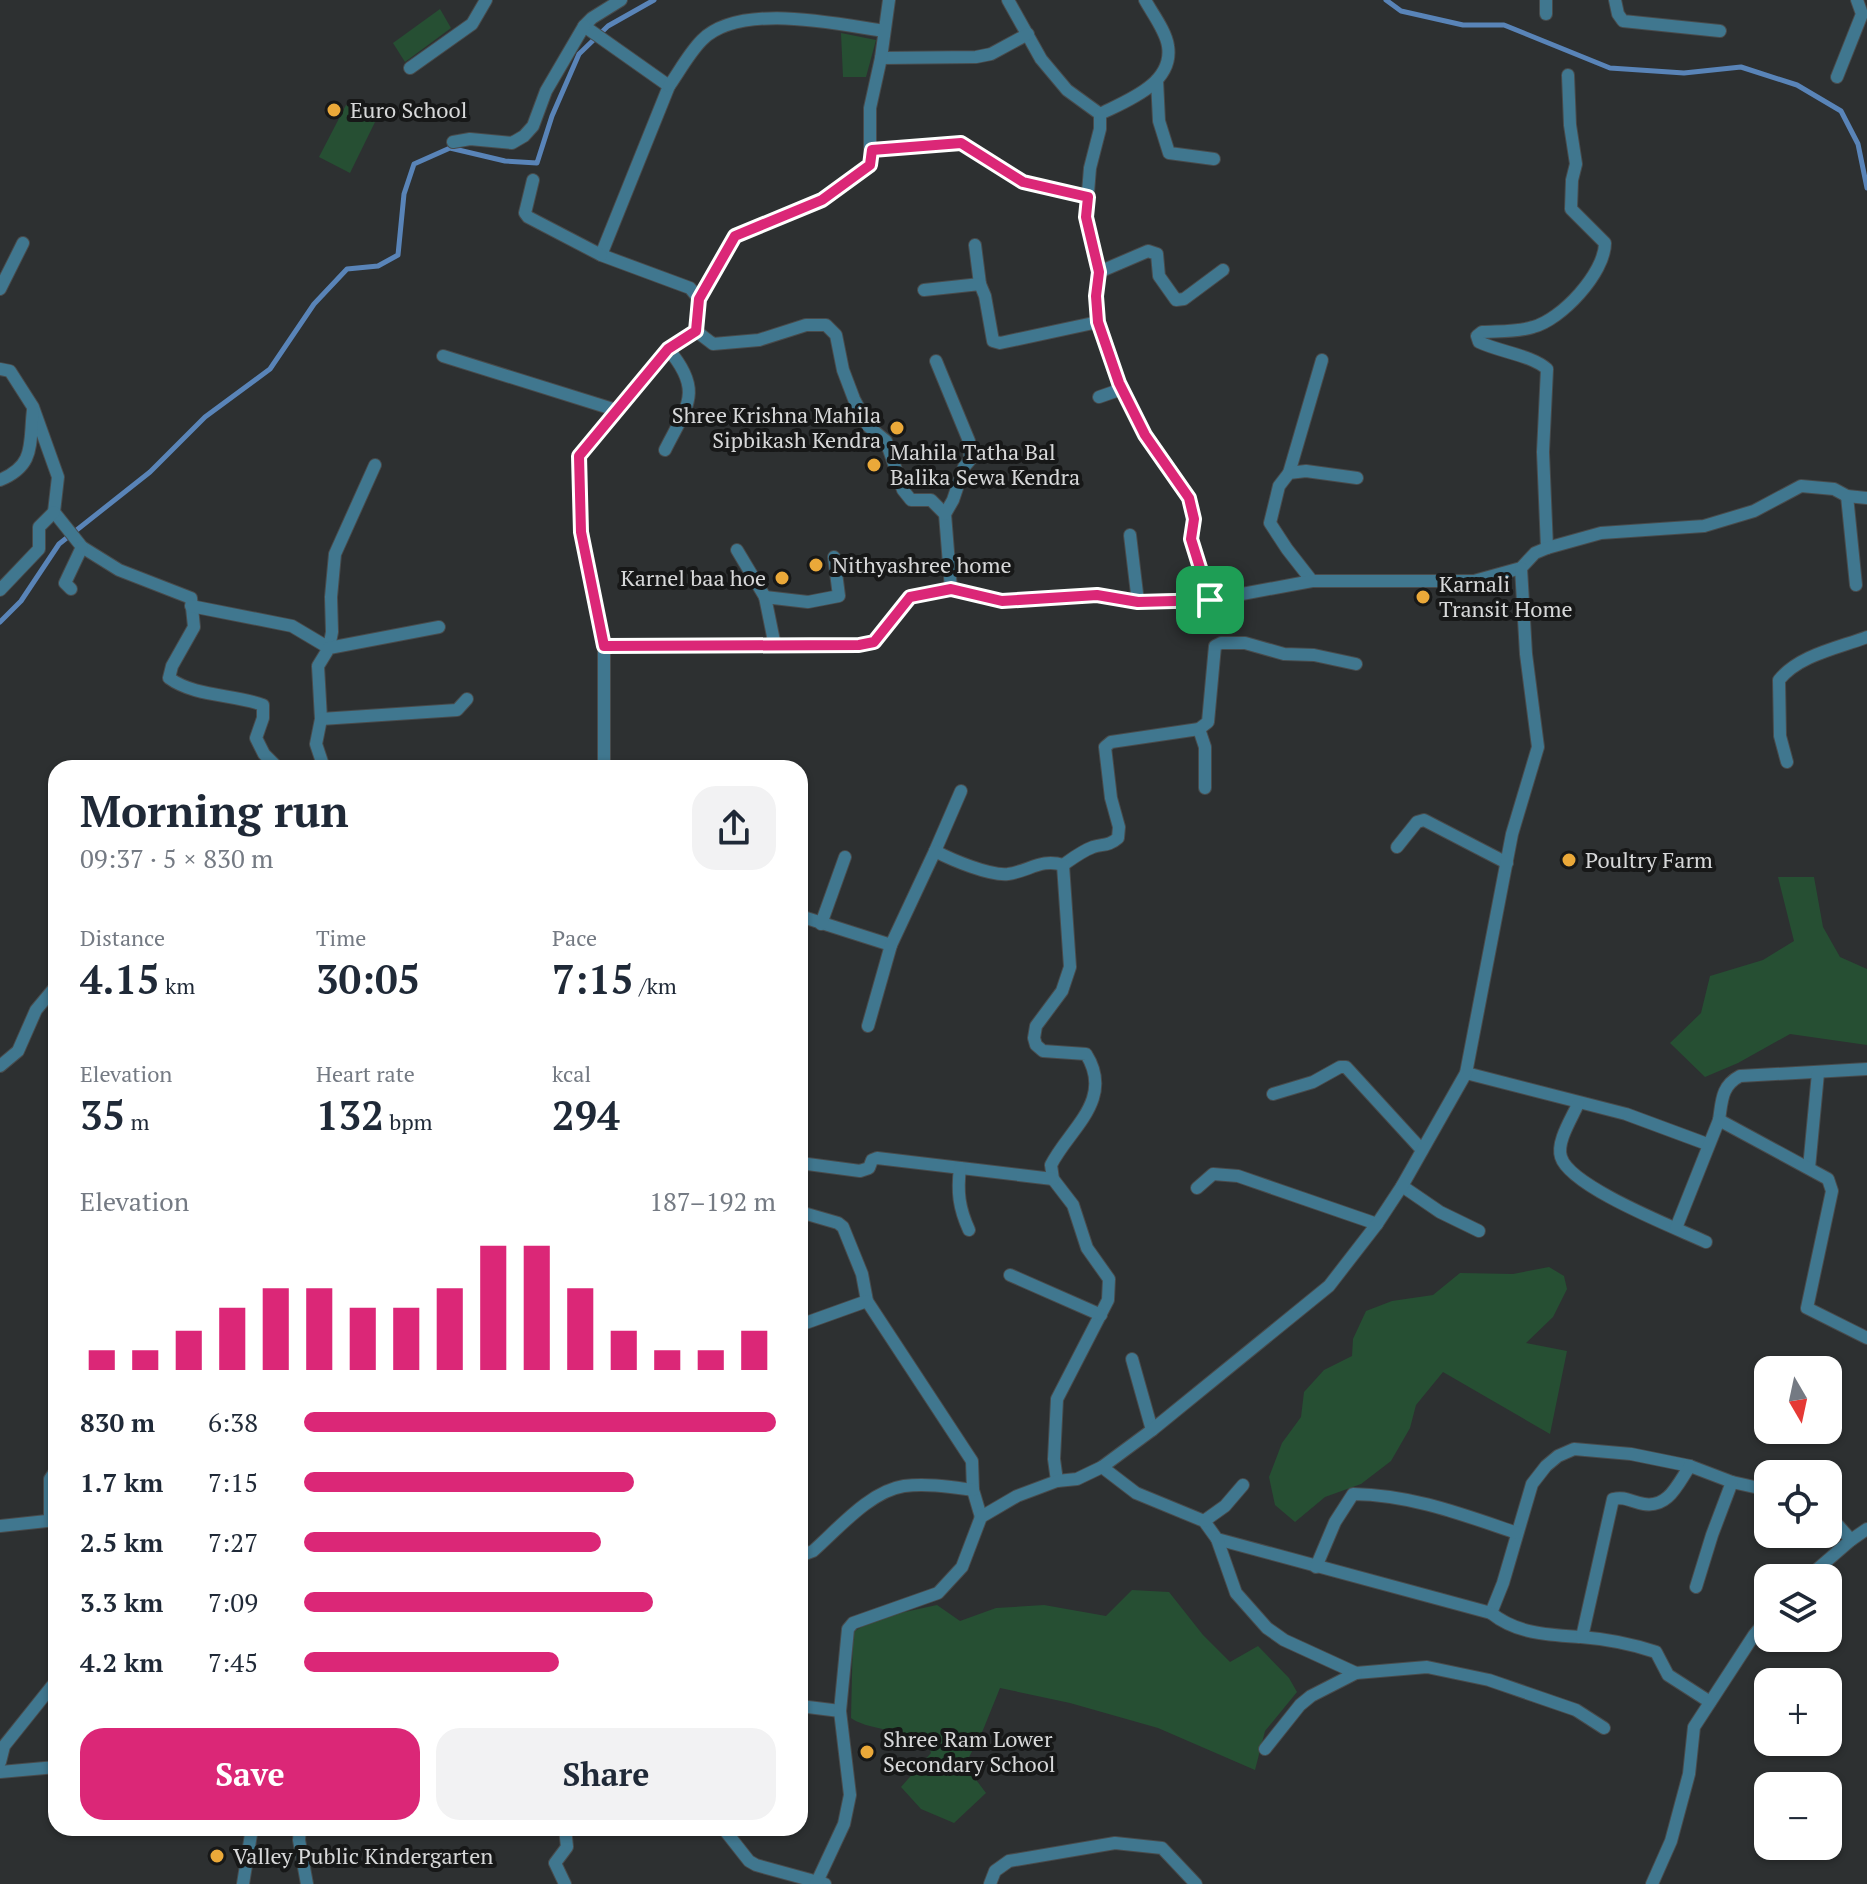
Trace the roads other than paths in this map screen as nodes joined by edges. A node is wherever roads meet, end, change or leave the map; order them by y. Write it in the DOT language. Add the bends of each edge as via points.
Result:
graph roads {
  1 [pos="486,0"];
  2 [pos="621,0"];
  3 [pos="889,0"];
  4 [pos="1008,0"];
  5 [pos="1145,0"];
  6 [pos="1615,0"];
  7 [pos="1857,0"];
  8 [pos="585,27"];
  9 [pos="884,31"];
  10 [pos="1720,31"];
  11 [pos="1028,34"];
  12 [pos="881,58"];
  13 [pos="410,68"];
  14 [pos="1568,75"];
  15 [pos="1837,77"];
  16 [pos="1157,80"];
  17 [pos="669,86"];
  18 [pos="1100,114"];
  19 [pos="453,142"];
  20 [pos="872,150"];
  21 [pos="1214,159"];
  22 [pos="533,180"];
  23 [pos="1088,197"];
  24 [pos="23,243"];
  25 [pos="975,245"];
  26 [pos="601,255"];
  27 [pos="1223,270"];
  28 [pos="1099,272"];
  29 [pos="980,284"];
  30 [pos="0,289"];
  31 [pos="924,290"];
  32 [pos="699,299"];
  33 [pos="1098,322"];
  34 [pos="696,331"];
  35 [pos="668,349"];
  36 [pos="443,356"];
  37 [pos="1322,360"];
  38 [pos="936,361"];
  39 [pos="0,369"];
  40 [pos="1122,389"];
  41 [pos="1099,397"];
  42 [pos="33,407"];
  43 [pos="616,410"];
  44 [pos="665,450"];
  45 [pos="375,465"];
  46 [pos="1289,473"];
  47 [pos="1357,478"];
  48 [pos="0,480"];
  49 [pos="1847,496"];
  50 [pos="1867,498"];
  51 [pos="54,512"];
  52 [pos="945,514"];
  53 [pos="1130,535"];
  54 [pos="80,545"];
  55 [pos="1547,548"];
  56 [pos="737,550"];
  57 [pos="834,557"];
  58 [pos="1521,568"];
  59 [pos="1312,581"];
  60 [pos="1856,585"];
  61 [pos="71,589"];
  62 [pos="951,589"];
  63 [pos="0,590"];
  64 [pos="765,597"];
  65 [pos="1210,600"];
  66 [pos="1138,602"];
  67 [pos="191,606"];
  68 [pos="439,627"];
  69 [pos="1867,637"];
  70 [pos="604,646"];
  71 [pos="775,646"];
  72 [pos="329,648"];
  73 [pos="1356,664"];
  74 [pos="467,699"];
  75 [pos="321,719"];
  76 [pos="1199,729"];
  77 [pos="270,760"];
  78 [pos="321,760"];
  79 [pos="604,760"];
  80 [pos="1787,762"];
  81 [pos="1205,788"];
  82 [pos="961,791"];
  83 [pos="1397,847"];
  84 [pos="935,851"];
  85 [pos="845,857"];
  86 [pos="1507,863"];
  87 [pos="1063,865"];
  88 [pos="808,919"];
  89 [pos="821,924"];
  90 [pos="891,945"];
  91 [pos="48,996"];
  92 [pos="868,1026"];
  93 [pos="0,1066"];
  94 [pos="1867,1069"];
  95 [pos="1466,1073"];
  96 [pos="1818,1073"];
  97 [pos="1273,1094"];
  98 [pos="1578,1104"];
  99 [pos="1719,1120"];
  100 [pos="1707,1144"];
  101 [pos="1422,1150"];
  102 [pos="808,1164"];
  103 [pos="960,1168"];
  104 [pos="1809,1168"];
  105 [pos="1053,1179"];
  106 [pos="1402,1186"];
  107 [pos="1197,1188"];
  108 [pos="808,1214"];
  109 [pos="1377,1224"];
  110 [pos="1676,1228"];
  111 [pos="969,1230"];
  112 [pos="1479,1231"];
  113 [pos="1706,1242"];
  114 [pos="1010,1275"];
  115 [pos="867,1301"];
  116 [pos="1101,1315"];
  117 [pos="808,1322"];
  118 [pos="1867,1338"];
  119 [pos="1132,1359"];
  120 [pos="1152,1430"];
  121 [pos="1690,1466"];
  122 [pos="1102,1467"];
  123 [pos="1057,1481"];
  124 [pos="1732,1482"];
  125 [pos="1243,1485"];
  126 [pos="1754,1487"];
  127 [pos="973,1490"];
  128 [pos="981,1517"];
  129 [pos="48,1521"];
  130 [pos="1204,1521"];
  131 [pos="0,1526"];
  132 [pos="1867,1529"];
  133 [pos="1842,1530"];
  134 [pos="1517,1533"];
  135 [pos="1217,1539"];
  136 [pos="1851,1540"];
  137 [pos="808,1553"];
  138 [pos="1823,1564"];
  139 [pos="1316,1567"];
  140 [pos="1696,1587"];
  141 [pos="1491,1613"];
  142 [pos="1754,1635"];
  143 [pos="1582,1637"];
  144 [pos="1356,1673"];
  145 [pos="48,1691"];
  146 [pos="1710,1702"];
  147 [pos="808,1707"];
  148 [pos="840,1711"];
  149 [pos="1604,1728"];
  150 [pos="1265,1749"];
  151 [pos="0,1762"];
  152 [pos="48,1768"];
  153 [pos="0,1772"];
  154 [pos="251,1836"];
  155 [pos="299,1836"];
  156 [pos="566,1836"];
  157 [pos="729,1836"];
  158 [pos="819,1883"];
  159 [pos="243,1884"];
  160 [pos="307,1884"];
  161 [pos="565,1884"];
  162 [pos="990,1884"];
  163 [pos="1196,1884"];
  164 [pos="1652,1884"];
  1 -- 13 [label="street" via="472,24"];
  2 -- 8 [label="street"];
  3 -- 9 [label="street"];
  4 -- 11 [label="street"];
  5 -- 16 [label="street" via="1168,47"];
  6 -- 10 [label="street" via="1623,21"];
  7 -- 15 [label="street" via="1862,14"];
  8 -- 17 [label="street"];
  8 -- 19 [label="street" via="524,136 512,143"];
  9 -- 12 [label="street"];
  9 -- 17 [label="street" via="806,19 727,25 702,39"];
  11 -- 12 [label="street" via="976,57"];
  11 -- 18 [label="street" via="1067,90"];
  12 -- 20 [label="street" via="870,108"];
  14 -- 55 [label="street" via="1576,164 1571,209 1605,243 1605,251 1592,278 1560,313 1535,327 1477,336 1498,351 1538,361 1547,369"];
  16 -- 18 [label="street"];
  16 -- 21 [label="street" via="1159,121 1169,153"];
  17 -- 26 [label="street"];
  18 -- 23 [label="street"];
  20 -- 23 [label="street" via="961,143 1023,182"];
  20 -- 32 [label="street" via="870,165 822,200 735,236"];
  22 -- 26 [label="street" via="528,217"];
  23 -- 28 [label="street" via="1086,217"];
  24 -- 30 [label="street"];
  25 -- 29 [label="street"];
  26 -- 32 [label="street" via="690,288"];
  27 -- 28 [label="street" via="1176,300 1159,276 1157,254 1148,251"];
  28 -- 33 [label="street"];
  29 -- 31 [label="street"];
  29 -- 33 [label="street" via="993,341"];
  32 -- 34 [label="street"];
  33 -- 40 [label="street"];
  34 -- 35 [label="street"];
  34 -- 52 [label="street" via="713,344 826,325 836,335 854,399 868,426 886,441 903,490 911,500 931,500"];
  35 -- 43 [label="street"];
  35 -- 44 [label="street" via="690,384 689,403"];
  36 -- 43 [label="street"];
  37 -- 46 [label="street"];
  38 -- 52 [label="street" via="971,453"];
  39 -- 42 [label="street" via="10,371"];
  40 -- 41 [label="street"];
  40 -- 65 [label="street" via="1145,435 1189,498 1191,539"];
  42 -- 48 [label="street" via="26,462 16,474"];
  42 -- 51 [label="street" via="58,477"];
  43 -- 70 [label="street" via="579,456 581,532"];
  45 -- 72 [label="street" via="335,554"];
  46 -- 47 [label="street"];
  46 -- 59 [label="street" via="1279,486 1270,523"];
  49 -- 50 [label="street"];
  49 -- 55 [label="street" via="1834,489 1801,486 1754,511 1704,526 1601,533"];
  49 -- 60 [label="street"];
  51 -- 54 [label="street"];
  51 -- 63 [label="street" via="39,527 39,549"];
  52 -- 62 [label="street"];
  53 -- 66 [label="street"];
  54 -- 61 [label="street" via="65,583"];
  54 -- 67 [label="street" via="119,570 191,598"];
  55 -- 58 [label="street"];
  56 -- 64 [label="street"];
  57 -- 64 [label="street" via="839,596 808,602"];
  58 -- 59 [label="street" via="1474,581"];
  58 -- 86 [label="street" via="1538,747"];
  59 -- 65 [label="street"];
  62 -- 66 [label="street" via="1002,601 1097,595"];
  62 -- 71 [label="street" via="910,597 874,642"];
  64 -- 71 [label="street"];
  65 -- 66 [label="street"];
  67 -- 72 [label="street" via="292,626"];
  67 -- 77 [label="street" via="194,627 169,678 181,687 263,705 256,738"];
  68 -- 72 [label="street"];
  69 -- 80 [label="street" via="1806,660 1779,680 1780,736"];
  70 -- 71 [label="street"];
  70 -- 79 [label="street"];
  72 -- 75 [label="street" via="318,666"];
  73 -- 76 [label="street" via="1221,643 1214,651 1208,722"];
  74 -- 75 [label="street" via="457,710"];
  75 -- 78 [label="street" via="316,744"];
  76 -- 81 [label="street" via="1205,747"];
  76 -- 87 [label="street" via="1105,747 1118,838"];
  82 -- 84 [label="street"];
  83 -- 86 [label="street" via="1424,820"];
  84 -- 87 [label="street" via="1005,875 1038,863"];
  84 -- 90 [label="street"];
  85 -- 89 [label="street"];
  86 -- 95 [label="street"];
  87 -- 105 [label="street" via="1070,967 1034,1038 1043,1051 1086,1054 1094,1082 1092,1106 1051,1165"];
  88 -- 89 [label="street"];
  89 -- 90 [label="street"];
  90 -- 92 [label="street"];
  91 -- 93 [label="street" via="18,1051"];
  94 -- 96 [label="street"];
  95 -- 98 [label="street"];
  95 -- 101 [label="street"];
  96 -- 99 [label="street" via="1740,1076 1724,1090"];
  96 -- 104 [label="street"];
  97 -- 101 [label="street" via="1346,1067"];
  98 -- 100 [label="street" via="1626,1114"];
  98 -- 110 [label="street" via="1561,1144 1561,1160 1603,1195"];
  99 -- 100 [label="street"];
  99 -- 104 [label="street"];
  100 -- 110 [label="street"];
  101 -- 106 [label="street"];
  102 -- 103 [label="street" via="860,1171 877,1158"];
  103 -- 105 [label="street"];
  103 -- 111 [label="street" via="959,1207"];
  104 -- 118 [label="street" via="1828,1179 1832,1191 1807,1308"];
  105 -- 116 [label="street" via="1073,1205 1087,1248 1109,1279"];
  106 -- 109 [label="street"];
  106 -- 112 [label="street"];
  107 -- 109 [label="street" via="1213,1174 1238,1176"];
  108 -- 115 [label="street" via="843,1227"];
  109 -- 120 [label="street" via="1329,1286"];
  110 -- 113 [label="street"];
  114 -- 116 [label="street"];
  115 -- 117 [label="street"];
  115 -- 127 [label="street" via="972,1461"];
  116 -- 123 [label="street" via="1057,1399"];
  119 -- 120 [label="street"];
  120 -- 122 [label="street"];
  121 -- 124 [label="street"];
  121 -- 134 [label="street" via="1574,1449 1546,1466 1532,1484"];
  121 -- 143 [label="street" via="1661,1503 1613,1499"];
  122 -- 123 [label="street" via="1077,1479"];
  122 -- 130 [label="street" via="1136,1493"];
  123 -- 128 [label="street"];
  124 -- 126 [label="street"];
  124 -- 140 [label="street"];
  125 -- 130 [label="street"];
  127 -- 128 [label="street"];
  127 -- 137 [label="street" via="901,1486 877,1497"];
  128 -- 148 [label="street" via="962,1567 938,1593 848,1629"];
  129 -- 131 [label="street"];
  130 -- 135 [label="street"];
  132 -- 136 [label="street"];
  133 -- 136 [label="street"];
  134 -- 139 [label="street" via="1420,1500 1353,1494"];
  134 -- 141 [label="street"];
  135 -- 139 [label="street"];
  135 -- 144 [label="street" via="1236,1593 1267,1628"];
  136 -- 138 [label="street"];
  139 -- 141 [label="street"];
  141 -- 143 [label="street" via="1521,1629"];
  142 -- 146 [label="street"];
  143 -- 146 [label="street" via="1656,1652 1668,1675"];
  144 -- 149 [label="street" via="1427,1667 1489,1680 1576,1710"];
  144 -- 150 [label="street" via="1300,1705"];
  145 -- 151 [label="street" via="4,1746"];
  146 -- 164 [label="street" via="1694,1727 1675,1827"];
  147 -- 148 [label="street"];
  148 -- 158 [label="street" via="850,1795"];
  152 -- 153 [label="street"];
  154 -- 159 [label="street"];
  155 -- 160 [label="street"];
  156 -- 161 [label="street" via="567,1847 555,1863"];
  157 -- 158 [label="street" via="756,1865"];
  162 -- 163 [label="street" via="995,1871 1009,1861 1115,1843 1162,1848"];
}
